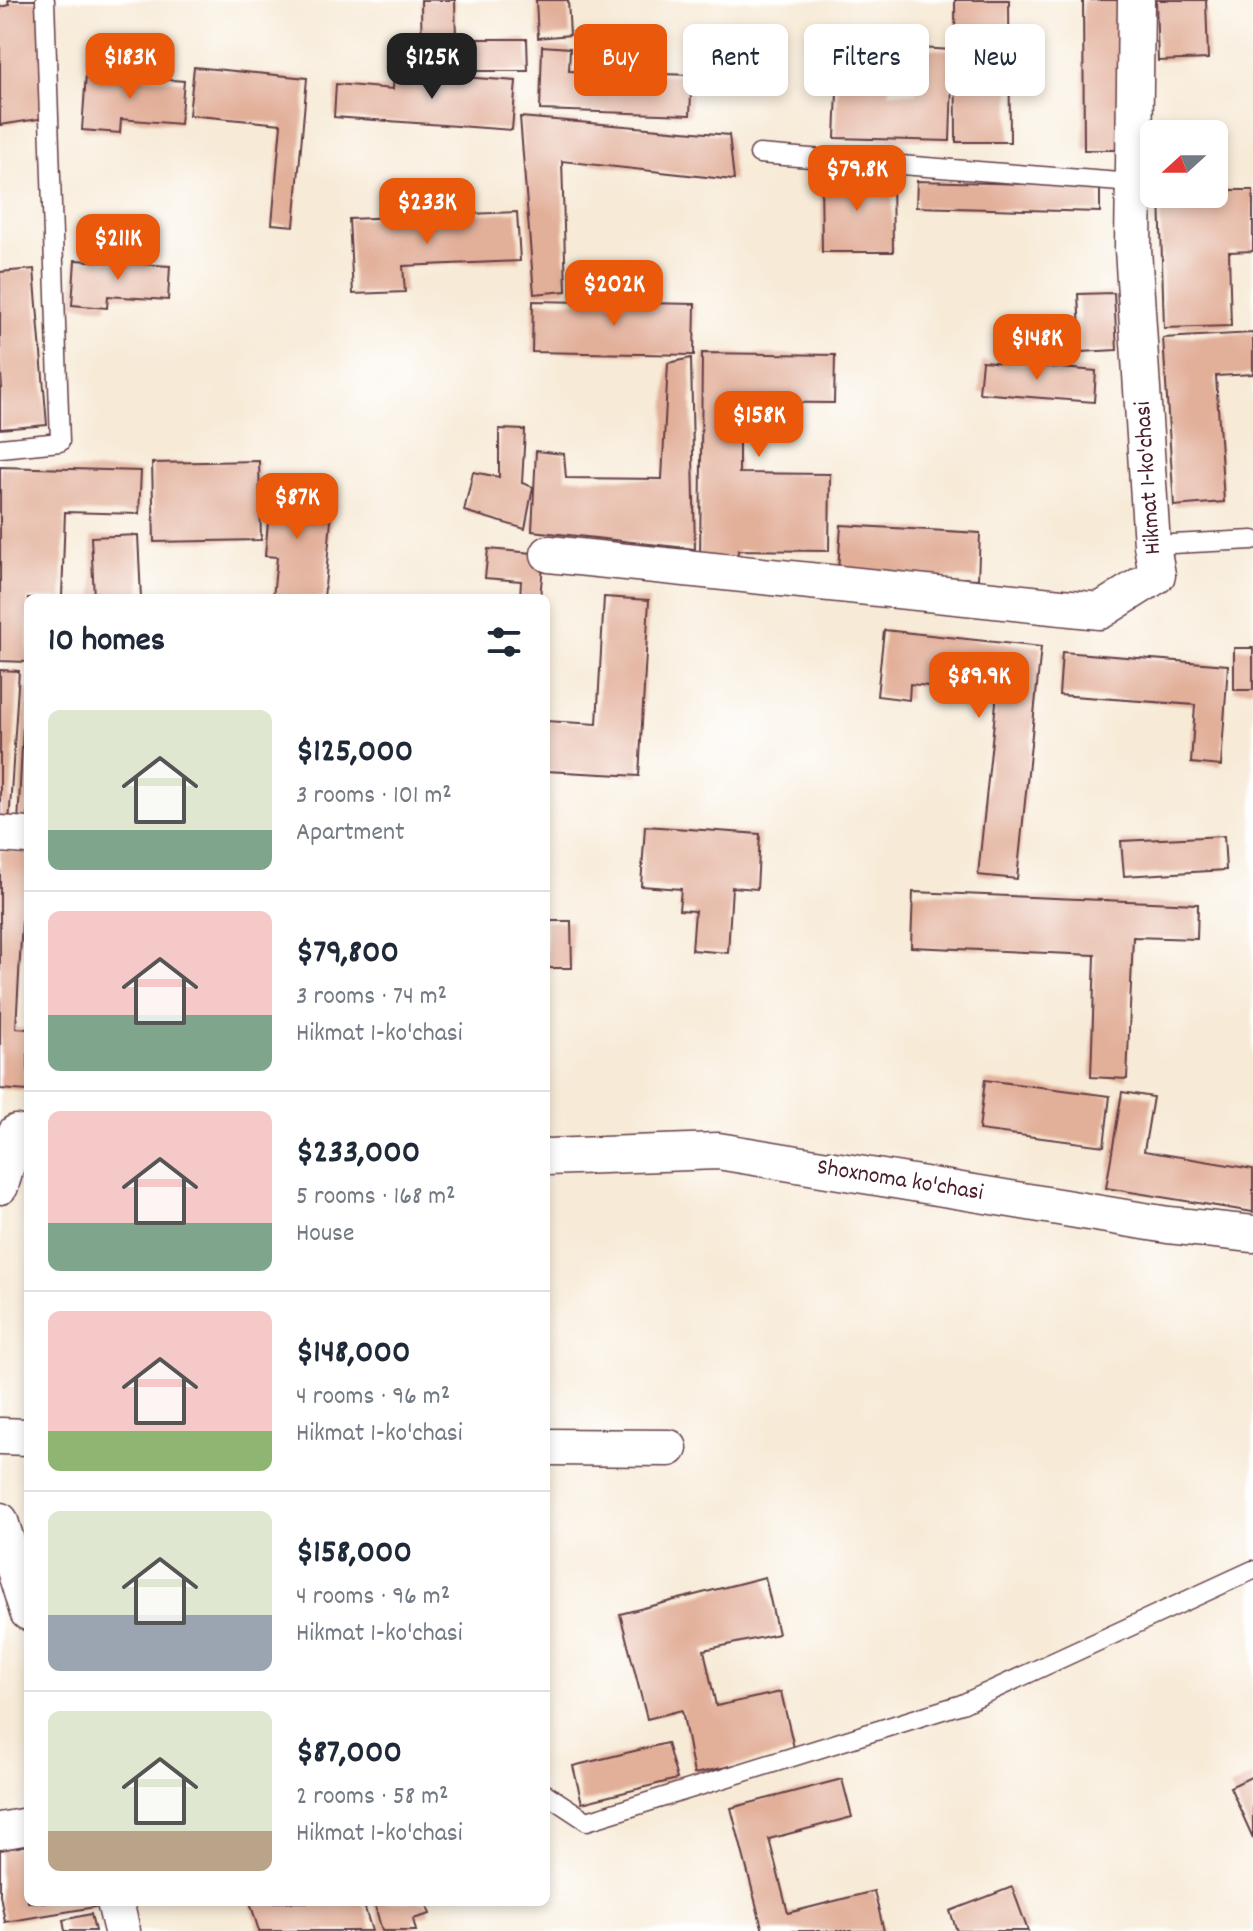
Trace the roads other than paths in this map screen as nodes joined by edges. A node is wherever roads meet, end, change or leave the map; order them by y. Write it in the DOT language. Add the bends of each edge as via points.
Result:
graph roads {
  1 [pos="45,0"];
  2 [pos="1136,0"];
  3 [pos="759,154"];
  4 [pos="1133,183"];
  5 [pos="0,448"];
  6 [pos="1253,540"];
  7 [pos="1152,545"];
  8 [pos="549,554"];
  9 [pos="0,834"];
  10 [pos="24,836"];
  11 [pos="15,1133"];
  12 [pos="550,1157"];
  13 [pos="0,1186"];
  14 [pos="1253,1234"];
  15 [pos="0,1436"];
  16 [pos="24,1437"];
  17 [pos="550,1447"];
  18 [pos="669,1448"];
  19 [pos="0,1521"];
  20 [pos="1253,1570"];
  21 [pos="24,1599"];
  22 [pos="550,1797"];
  23 [pos="24,1827"];
  24 [pos="0,1831"];
  25 [pos="116,1906"];
  26 [pos="122,1931"];
  1 -- 5 [label="lane" via="60,442"];
  2 -- 4 [label="street, Hikmat 1-ko'chasi"];
  3 -- 4 [label="lane"];
  4 -- 7 [label="street, Hikmat 1-ko'chasi"];
  6 -- 7 [label="lane"];
  7 -- 8 [label="street, Hikmat 1-ko'chasi" via="1157,575 1100,611"];
  9 -- 10 [label="street"];
  11 -- 13 [label="street"];
  12 -- 14 [label="street, Shoxnoma ko'chasi" via="718,1151 1168,1225"];
  15 -- 16 [label="street"];
  17 -- 18 [label="street"];
  19 -- 21 [label="street"];
  20 -- 22 [label="lane" via="947,1709 587,1821"];
  23 -- 24 [label="street"];
  25 -- 26 [label="street"];
}
